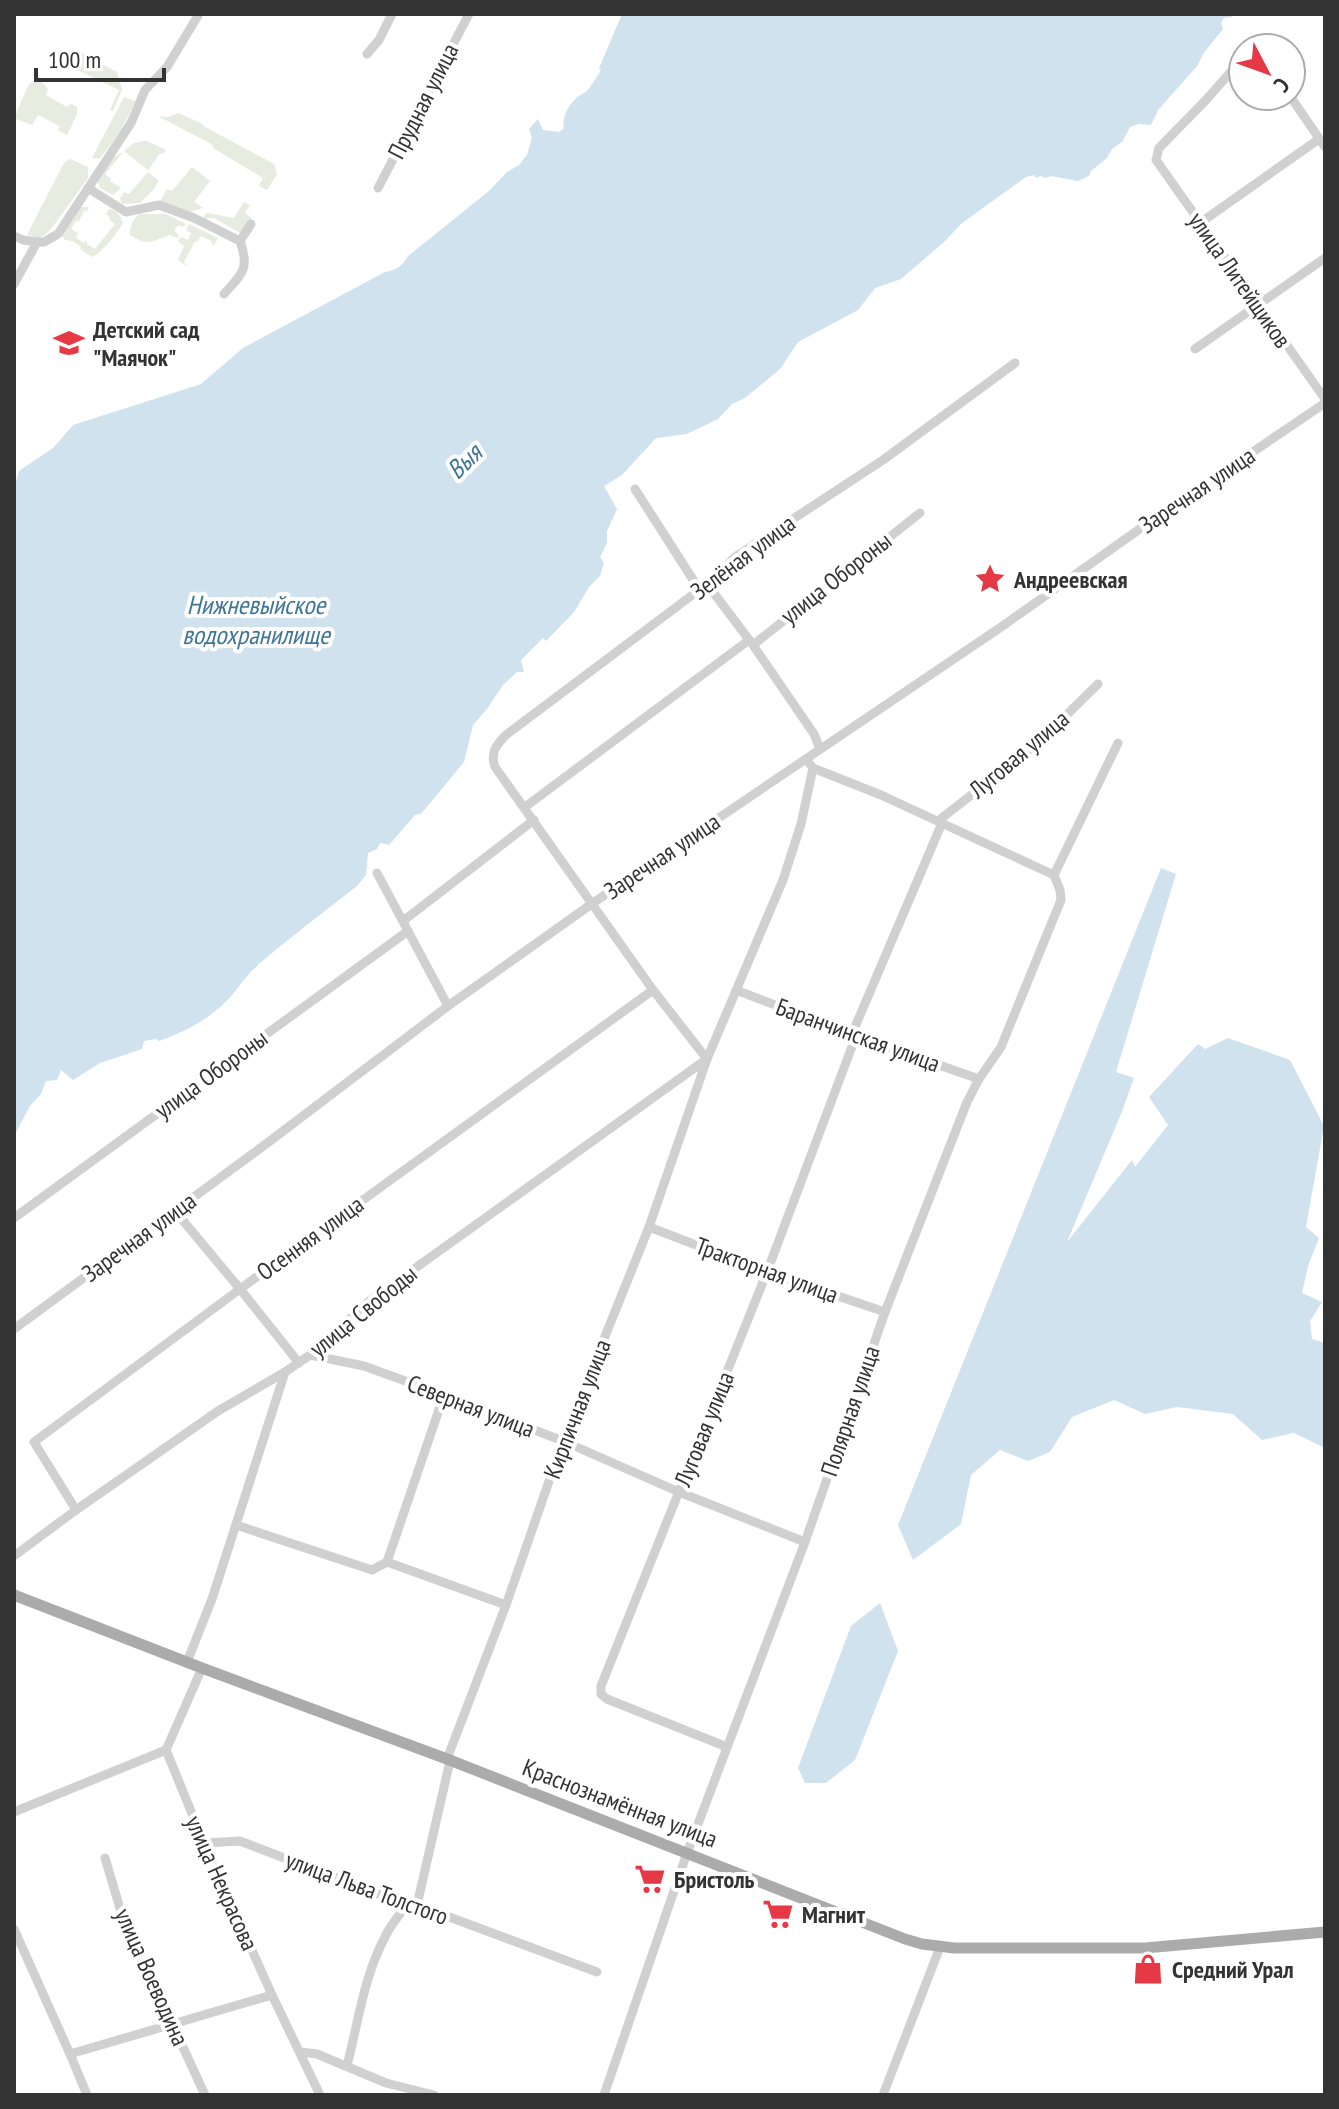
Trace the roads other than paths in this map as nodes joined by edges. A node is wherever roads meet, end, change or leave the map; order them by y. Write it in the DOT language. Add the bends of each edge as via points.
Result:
graph roads {
  1 [pos="199,14"];
  2 [pos="392,14"];
  3 [pos="469,14"];
  4 [pos="367,54"];
  5 [pos="1227,76"];
  6 [pos="1301,112"];
  7 [pos="1322,143"];
  8 [pos="88,188"];
  9 [pos="378,188"];
  10 [pos="1200,223"];
  11 [pos="251,224"];
  12 [pos="14,236"];
  13 [pos="240,241"];
  14 [pos="37,242"];
  15 [pos="1325,258"];
  16 [pos="14,284"];
  17 [pos="224,294"];
  18 [pos="1257,305"];
  19 [pos="1195,349"];
  20 [pos="1015,363"];
  21 [pos="1325,401"];
  22 [pos="635,489"];
  23 [pos="920,513"];
  24 [pos="703,587"];
  25 [pos="751,642"];
  26 [pos="1098,684"];
  27 [pos="1118,743"];
  28 [pos="820,749"];
  29 [pos="806,759"];
  30 [pos="813,768"];
  31 [pos="525,807"];
  32 [pos="534,820"];
  33 [pos="940,822"];
  34 [pos="377,873"];
  35 [pos="1054,875"];
  36 [pos="593,903"];
  37 [pos="403,921"];
  38 [pos="408,931"];
  39 [pos="653,990"];
  40 [pos="736,990"];
  41 [pos="448,1006"];
  42 [pos="854,1035"];
  43 [pos="707,1059"];
  44 [pos="979,1079"];
  45 [pos="175,1211"];
  46 [pos="14,1218"];
  47 [pos="649,1227"];
  48 [pos="767,1272"];
  49 [pos="240,1289"];
  50 [pos="885,1312"];
  51 [pos="14,1329"];
  52 [pos="310,1355"];
  53 [pos="299,1363"];
  54 [pos="285,1372"];
  55 [pos="444,1395"];
  56 [pos="563,1441"];
  57 [pos="679,1492"];
  58 [pos="76,1510"];
  59 [pos="236,1525"];
  60 [pos="805,1542"];
  61 [pos="14,1556"];
  62 [pos="387,1562"];
  63 [pos="14,1595"];
  64 [pos="506,1605"];
  65 [pos="187,1662"];
  66 [pos="202,1668"];
  67 [pos="727,1747"];
  68 [pos="166,1750"];
  69 [pos="449,1760"];
  70 [pos="14,1812"];
  71 [pos="204,1843"];
  72 [pos="687,1853"];
  73 [pos="105,1858"];
  74 [pos="412,1905"];
  75 [pos="14,1929"];
  76 [pos="1325,1932"];
  77 [pos="940,1947"];
  78 [pos="597,1972"];
  79 [pos="272,1995"];
  80 [pos="173,2025"];
  81 [pos="300,2052"];
  82 [pos="70,2054"];
  83 [pos="347,2066"];
  84 [pos="87,2095"];
  85 [pos="205,2095"];
  86 [pos="320,2095"];
  87 [pos="434,2095"];
  88 [pos="604,2095"];
  89 [pos="883,2095"];
  1 -- 8 [label="street" via="167,67 145,90 131,123"];
  2 -- 4 [label="street"];
  3 -- 9 [label="street, Прудная улица"];
  5 -- 10 [label="street, улица Литейщиков" via="1159,148 1156,160"];
  6 -- 7 [label="street"];
  7 -- 10 [label="street"];
  8 -- 13 [label="street" via="126,212 159,205"];
  8 -- 14 [label="street" via="58,234"];
  10 -- 18 [label="street, улица Литейщиков"];
  11 -- 13 [label="street"];
  12 -- 14 [label="street"];
  13 -- 17 [label="street" via="244,271"];
  14 -- 16 [label="street"];
  15 -- 18 [label="street"];
  18 -- 19 [label="street"];
  18 -- 21 [label="street, улица Литейщиков"];
  20 -- 24 [label="street, Зелёная улица" via="883,460 735,557"];
  21 -- 28 [label="street, Заречная улица"];
  22 -- 24 [label="street"];
  23 -- 25 [label="street, улица Обороны"];
  24 -- 25 [label="street"];
  24 -- 31 [label="street, Зелёная улица" via="497,744 495,767"];
  25 -- 28 [label="street"];
  25 -- 31 [label="street, улица Обороны"];
  26 -- 33 [label="street, Луговая улица" via="1039,742"];
  27 -- 35 [label="street, Полярная улица"];
  28 -- 29 [label="street, Заречная улица"];
  29 -- 30 [label="street"];
  29 -- 36 [label="street, Заречная улица"];
  30 -- 33 [label="street"];
  30 -- 40 [label="street, Кирпичная улица" via="783,880"];
  31 -- 32 [label="street"];
  32 -- 36 [label="street"];
  32 -- 37 [label="street"];
  33 -- 35 [label="street"];
  33 -- 42 [label="street, Луговая улица"];
  34 -- 37 [label="street"];
  35 -- 44 [label="street, Полярная улица" via="1061,900 1001,1047"];
  36 -- 39 [label="street"];
  36 -- 41 [label="street, Заречная улица"];
  37 -- 38 [label="street"];
  38 -- 41 [label="street"];
  38 -- 46 [label="street, улица Обороны"];
  39 -- 43 [label="street"];
  39 -- 49 [label="street, Осенняя улица"];
  40 -- 42 [label="street, Баранчинская улица"];
  40 -- 43 [label="street, Кирпичная улица"];
  41 -- 45 [label="street, Заречная улица"];
  42 -- 44 [label="street, Баранчинская улица"];
  42 -- 48 [label="street, Луговая улица"];
  43 -- 47 [label="street, Кирпичная улица"];
  43 -- 52 [label="street, улица Свободы" via="368,1302"];
  44 -- 50 [label="street, Полярная улица"];
  45 -- 49 [label="street"];
  45 -- 51 [label="street, Заречная улица"];
  47 -- 48 [label="street, Тракторная улица"];
  47 -- 56 [label="street, Кирпичная улица"];
  48 -- 50 [label="street, Тракторная улица"];
  48 -- 57 [label="street, Луговая улица"];
  49 -- 53 [label="street"];
  49 -- 58 [label="street, Осенняя улица" via="34,1442"];
  50 -- 60 [label="street, Полярная улица"];
  52 -- 53 [label="street, улица Свободы"];
  52 -- 55 [label="street, Северная улица" via="364,1366"];
  53 -- 54 [label="street, улица Свободы"];
  54 -- 58 [label="street, улица Свободы" via="218,1411"];
  54 -- 59 [label="street"];
  55 -- 56 [label="street, Северная улица"];
  55 -- 62 [label="street"];
  56 -- 57 [label="street, Северная улица"];
  56 -- 64 [label="street, Кирпичная улица"];
  57 -- 60 [label="street, Северная улица"];
  57 -- 67 [label="street, Луговая улица" via="601,1694"];
  58 -- 61 [label="street, улица Свободы"];
  59 -- 62 [label="street" via="372,1570"];
  59 -- 65 [label="street"];
  60 -- 67 [label="street, Полярная улица"];
  62 -- 64 [label="street"];
  63 -- 65 [label="main road, Краснознамённая улица"];
  64 -- 69 [label="street, Кирпичная улица"];
  65 -- 66 [label="main road, Краснознамённая улица"];
  66 -- 68 [label="street"];
  66 -- 69 [label="main road, Краснознамённая улица"];
  67 -- 72 [label="street, Полярная улица"];
  68 -- 70 [label="street"];
  68 -- 71 [label="street, улица Некрасова"];
  69 -- 72 [label="main road, Краснознамённая улица"];
  69 -- 74 [label="street, Кирпичная улица"];
  71 -- 74 [label="street, улица Льва Толстого" via="240,1841"];
  71 -- 79 [label="street, улица Некрасова"];
  72 -- 77 [label="main road, Краснознамённая улица" via="905,1939"];
  72 -- 88 [label="street, Полярная улица"];
  73 -- 80 [label="street, улица Воеводина" via="122,1915"];
  74 -- 78 [label="street, улица Льва Толстого"];
  74 -- 83 [label="street, Кирпичная улица" via="385,1936 375,1958"];
  75 -- 82 [label="street"];
  76 -- 77 [label="main road, Краснознамённая улица" via="1145,1948"];
  77 -- 89 [label="street"];
  79 -- 80 [label="street"];
  79 -- 81 [label="street, улица Некрасова"];
  80 -- 82 [label="street"];
  80 -- 85 [label="street, улица Воеводина"];
  81 -- 83 [label="street"];
  81 -- 86 [label="street, улица Некрасова"];
  82 -- 84 [label="street"];
  83 -- 87 [label="street"];
}
